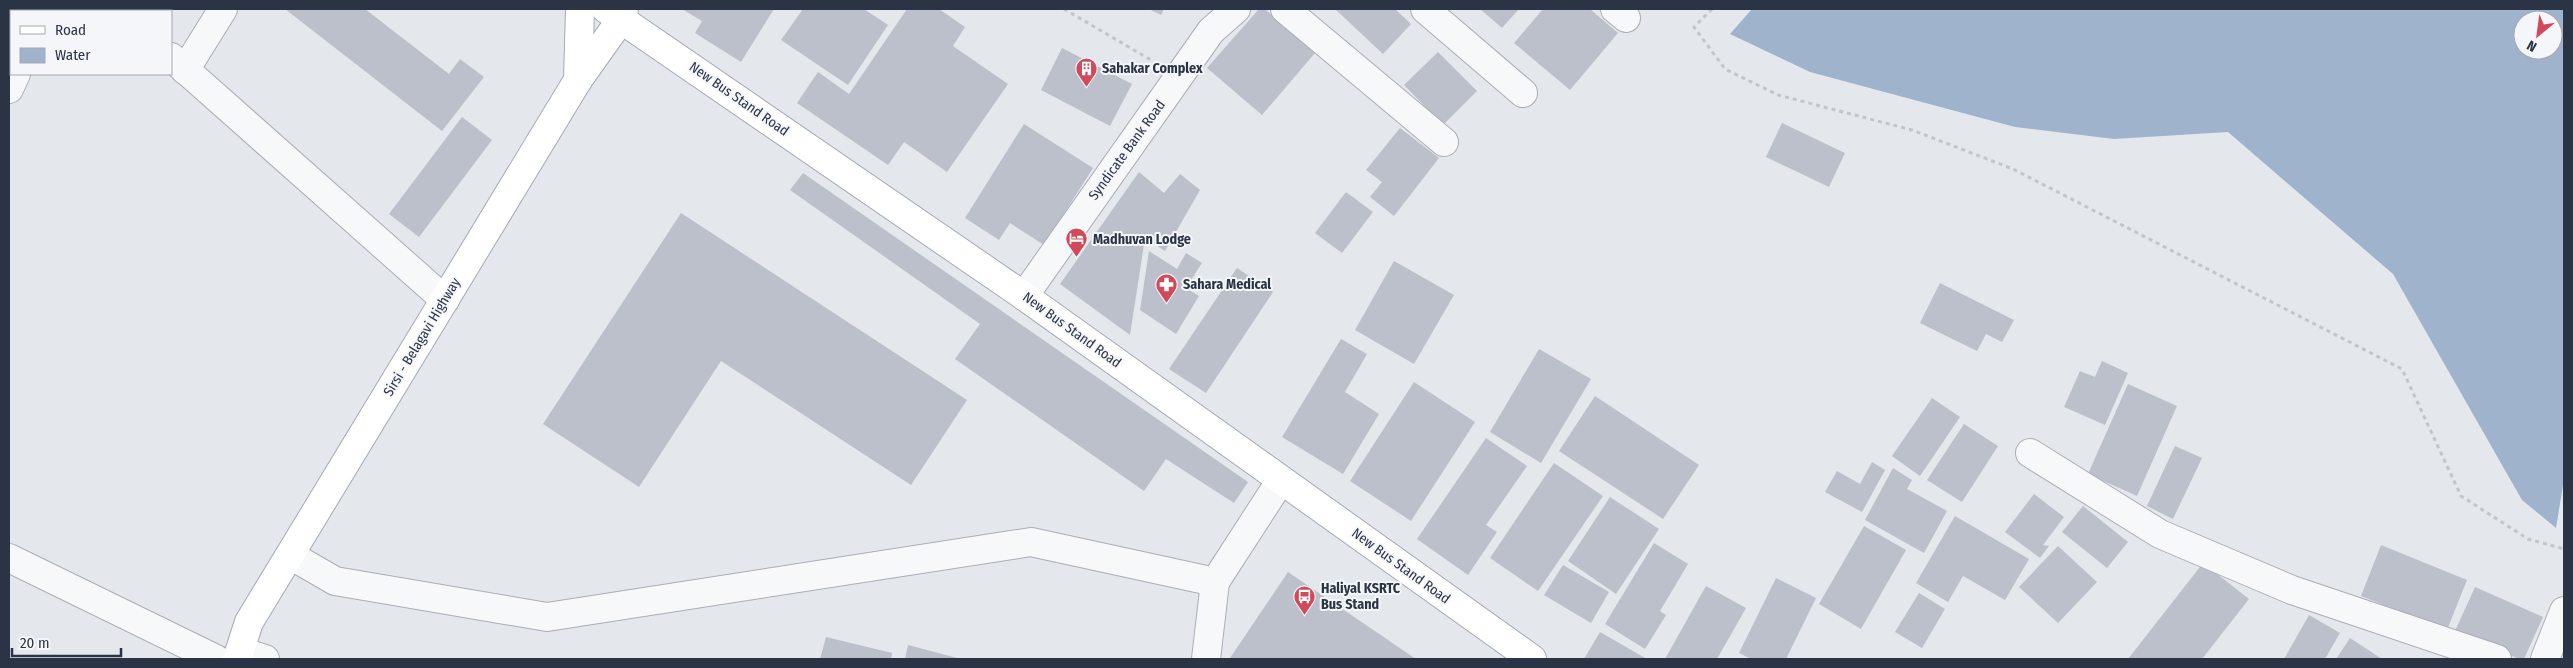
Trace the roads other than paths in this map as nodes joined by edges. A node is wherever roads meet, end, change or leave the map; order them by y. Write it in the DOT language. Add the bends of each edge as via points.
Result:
graph roads {
  1 [pos="223,9"];
  2 [pos="580,9"];
  3 [pos="1236,9"];
  4 [pos="1285,9"];
  5 [pos="1425,9"];
  6 [pos="617,12"];
  7 [pos="178,64"];
  8 [pos="16,75"];
  9 [pos="578,80"];
  10 [pos="9,89"];
  11 [pos="1523,93"];
  12 [pos="1444,142"];
  13 [pos="1024,296"];
  14 [pos="445,300"];
  15 [pos="2030,453"];
  16 [pos="1281,480"];
  17 [pos="290,554"];
  18 [pos="9,558"];
  19 [pos="1215,582"];
  20 [pos="2564,612"];
  21 [pos="239,657"];
  22 [pos="1528,658"];
  23 [pos="1206,659"];
  24 [pos="2497,659"];
  25 [pos="2545,659"];
  1 -- 7 [label="street"];
  2 -- 9 [label="main road, Sirsi - Belagavi Highway"];
  3 -- 13 [label="street, Syndicate Bank Road" via="1211,31"];
  4 -- 12 [label="street"];
  5 -- 11 [label="street"];
  6 -- 9 [label="main road"];
  6 -- 13 [label="main road, New Bus Stand Road"];
  7 -- 14 [label="street"];
  8 -- 10 [label="street"];
  9 -- 14 [label="main road, Sirsi - Belagavi Highway"];
  13 -- 16 [label="main road, New Bus Stand Road"];
  14 -- 17 [label="main road, Sirsi - Belagavi Highway"];
  15 -- 24 [label="street" via="2160,534 2292,590"];
  16 -- 19 [label="street"];
  16 -- 22 [label="main road, New Bus Stand Road"];
  17 -- 19 [label="street" via="335,581 547,617 1031,542"];
  17 -- 21 [label="main road, Sirsi - Belagavi Highway" via="249,622"];
  18 -- 21 [label="street"];
  19 -- 23 [label="street"];
  20 -- 25 [label="street"];
}
